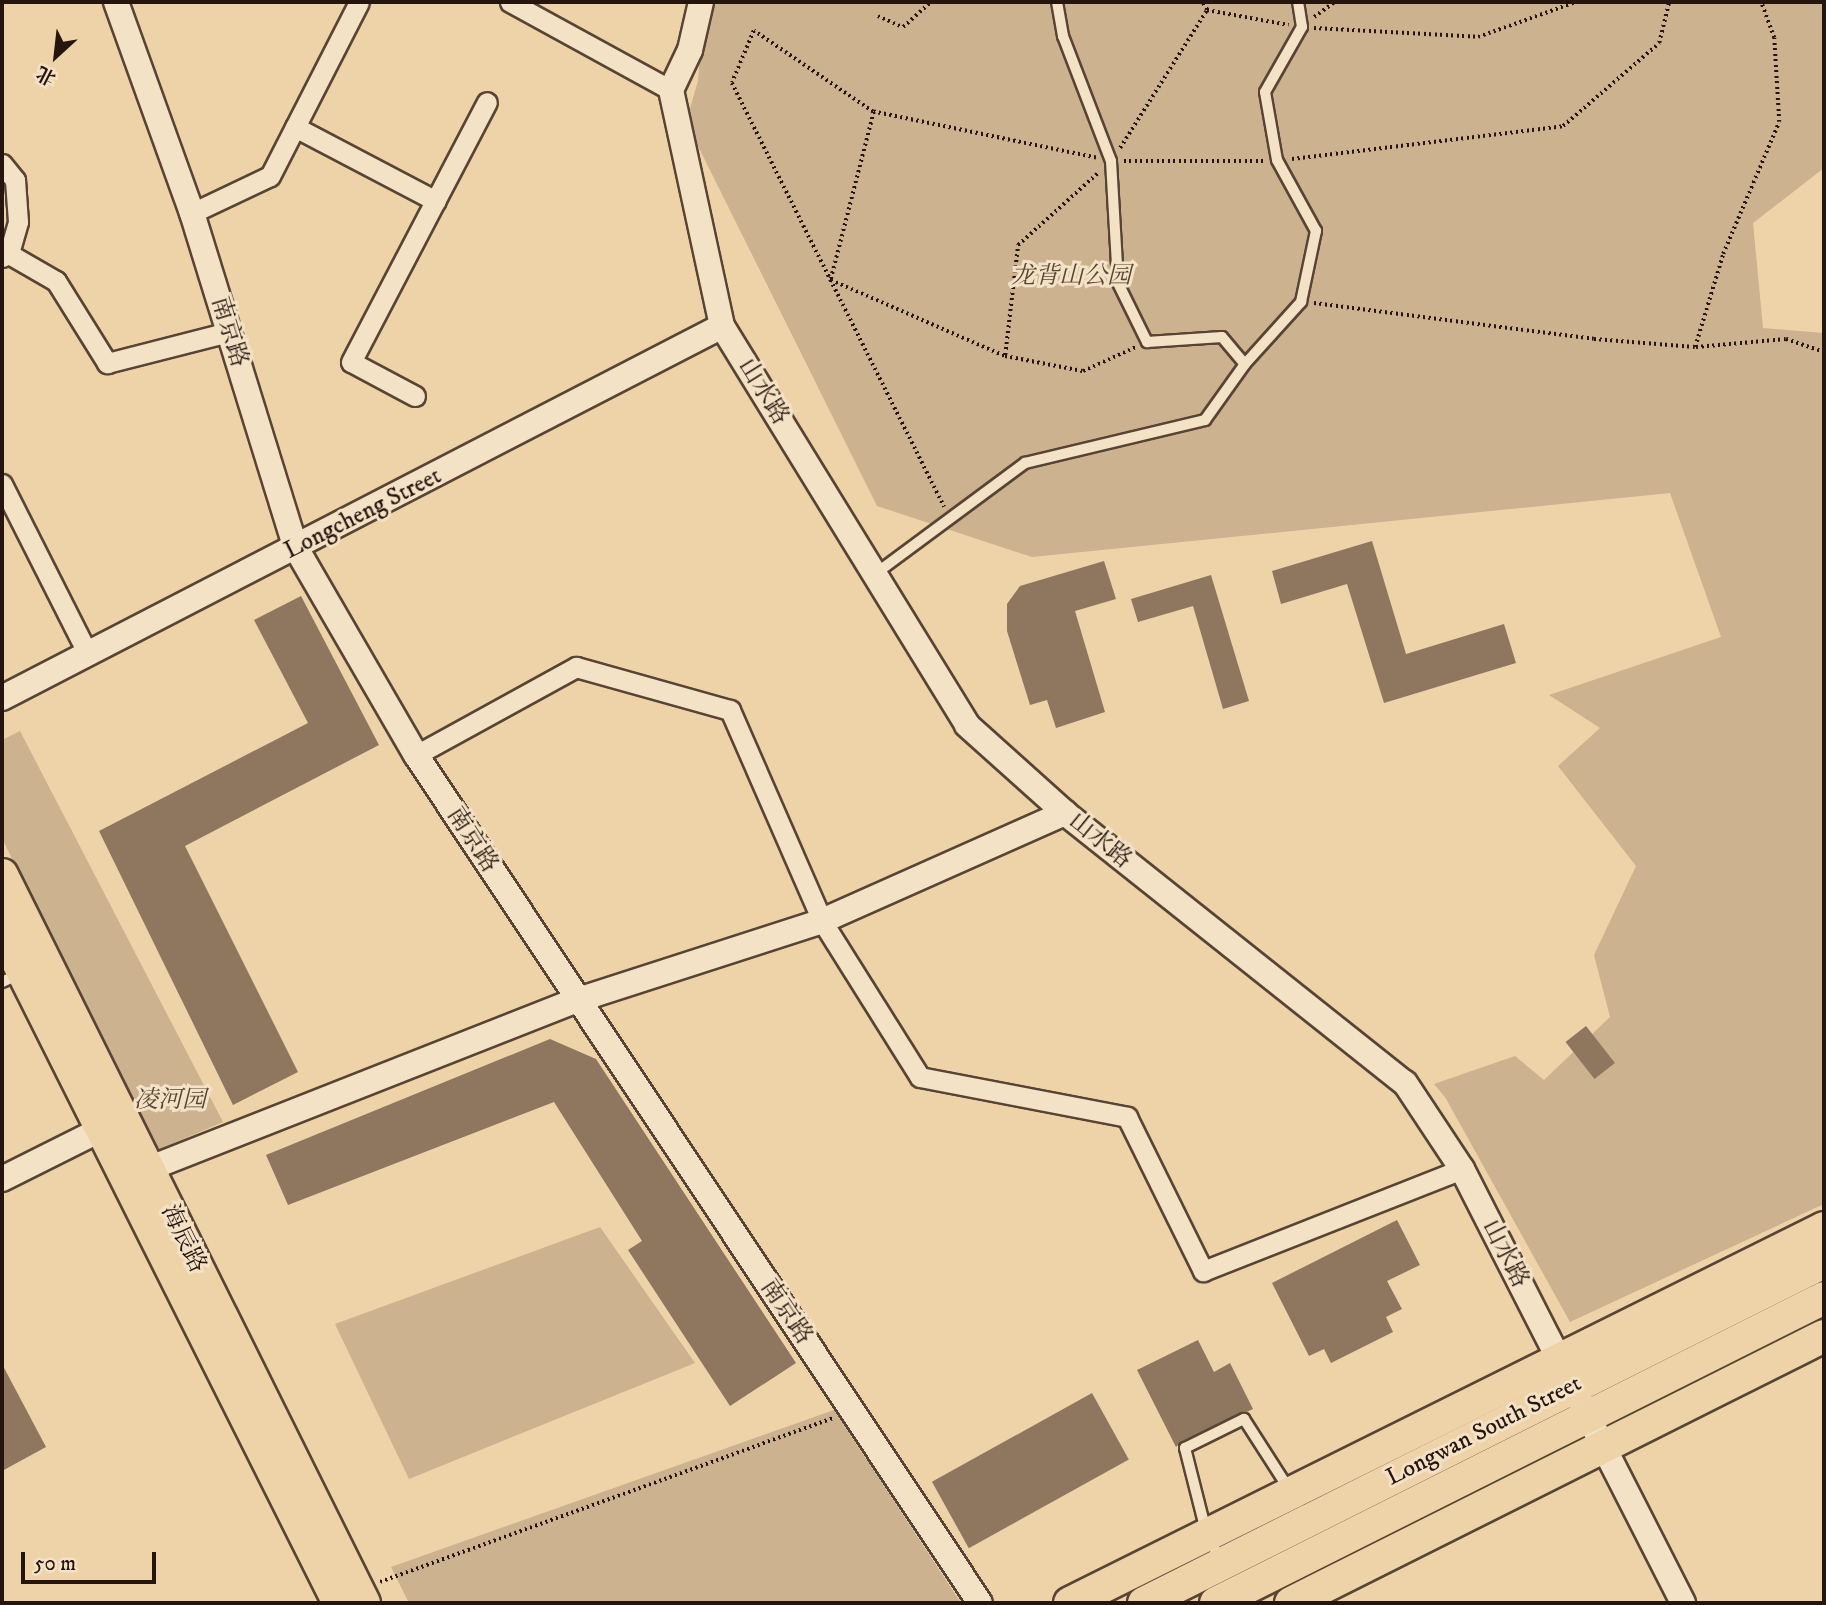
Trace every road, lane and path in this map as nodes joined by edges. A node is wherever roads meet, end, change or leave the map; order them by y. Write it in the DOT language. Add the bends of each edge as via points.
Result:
graph roads {
  1 [pos="116,2"];
  2 [pos="359,2"];
  3 [pos="510,2"];
  4 [pos="701,2"];
  5 [pos="931,2"];
  6 [pos="1057,2"];
  7 [pos="1202,2"];
  8 [pos="1298,2"];
  9 [pos="1335,2"];
  10 [pos="1576,2"];
  11 [pos="1669,2"];
  12 [pos="1761,2"];
  13 [pos="1207,10"];
  14 [pos="878,16"];
  15 [pos="1302,27"];
  16 [pos="671,90"];
  17 [pos="487,102"];
  18 [pos="874,112"];
  19 [pos="295,127"];
  20 [pos="1276,160"];
  21 [pos="1111,161"];
  22 [pos="2,164"];
  23 [pos="436,201"];
  24 [pos="192,213"];
  25 [pos="6,255"];
  26 [pos="831,280"];
  27 [pos="1301,302"];
  28 [pos="722,327"];
  29 [pos="229,332"];
  30 [pos="1147,342"];
  31 [pos="1695,347"];
  32 [pos="1824,352"];
  33 [pos="1005,356"];
  34 [pos="1245,364"];
  35 [pos="415,396"];
  36 [pos="2,484"];
  37 [pos="950,519"];
  38 [pos="296,548"];
  39 [pos="874,574"];
  40 [pos="88,654"];
  41 [pos="2,698"];
  42 [pos="416,755"];
  43 [pos="1065,813"];
  44 [pos="2,875"];
  45 [pos="822,921"];
  46 [pos="2,930"];
  47 [pos="12,977"];
  48 [pos="578,1000"];
  49 [pos="100,1130"];
  50 [pos="148,1169"];
  51 [pos="1462,1169"];
  52 [pos="2,1179"];
  53 [pos="1824,1228"];
  54 [pos="1824,1262"];
  55 [pos="1824,1298"];
  56 [pos="1824,1336"];
  57 [pos="1565,1373"];
  58 [pos="852,1411"];
  59 [pos="1587,1417"];
  60 [pos="1602,1447"];
  61 [pos="1299,1507"];
  62 [pos="1207,1535"];
  63 [pos="1222,1563"];
  64 [pos="1286,1568"];
  65 [pos="354,1599"];
  66 [pos="1085,1600"];
  67 [pos="1296,1601"];
  68 [pos="980,1603"];
  69 [pos="1144,1603"];
  70 [pos="1216,1603"];
  71 [pos="1683,1603"];
  1 -- 24 [label="street, 南京路"];
  2 -- 19 [label="street"];
  3 -- 16 [label="street"];
  4 -- 16 [label="street" via="690,50"];
  5 -- 14 [label="path" via="903,27"];
  6 -- 21 [label="lane" via="1063,36"];
  7 -- 13 [label="path"];
  8 -- 15 [label="lane"];
  9 -- 15 [label="path"];
  10 -- 15 [label="path" via="1478,37"];
  11 -- 20 [label="path" via="1659,43 1563,126"];
  12 -- 31 [label="path" via="1774,38 1779,122 1723,254"];
  13 -- 15 [label="path"];
  13 -- 21 [label="path"];
  15 -- 20 [label="lane" via="1265,92"];
  16 -- 28 [label="street, 山水路"];
  17 -- 23 [label="street"];
  18 -- 21 [label="path"];
  18 -- 26 [label="path"];
  18 -- 26 [label="path" via="754,31 732,83"];
  19 -- 23 [label="street"];
  19 -- 24 [label="street" via="270,176"];
  20 -- 21 [label="path"];
  20 -- 27 [label="lane" via="1316,231"];
  21 -- 30 [label="lane" via="1118,283"];
  21 -- 33 [label="path" via="1018,245"];
  22 -- 25 [label="street" via="15,180 18,222"];
  23 -- 35 [label="street" via="351,362"];
  24 -- 29 [label="street, 南京路"];
  25 -- 29 [label="street" via="56,281 107,363"];
  26 -- 33 [label="path"];
  26 -- 37 [label="path"];
  27 -- 31 [label="path" via="1594,339"];
  27 -- 34 [label="lane"];
  28 -- 38 [label="street, Longcheng Street"];
  28 -- 39 [label="street, 山水路"];
  29 -- 38 [label="street, 南京路"];
  30 -- 33 [label="path" via="1083,371"];
  30 -- 34 [label="lane" via="1222,337"];
  31 -- 32 [label="path" via="1786,339"];
  34 -- 37 [label="lane" via="1205,420 1025,463"];
  36 -- 40 [label="street"];
  37 -- 39 [label="lane"];
  38 -- 40 [label="street, Longcheng Street"];
  38 -- 42 [label="street, 南京路"];
  39 -- 43 [label="street, 山水路" via="967,725"];
  40 -- 41 [label="street, Longcheng Street"];
  42 -- 45 [label="street" via="576,667 730,710"];
  42 -- 48 [label="street, 南京路"];
  43 -- 45 [label="street"];
  43 -- 51 [label="street, 山水路" via="1405,1083"];
  44 -- 50 [label="main road, 海辰路"];
  45 -- 48 [label="street"];
  45 -- 51 [label="street" via="920,1077 1127,1117 1203,1271"];
  46 -- 47 [label="main road, 海辰路"];
  47 -- 49 [label="main road, 海辰路"];
  48 -- 50 [label="street"];
  48 -- 58 [label="street, 南京路"];
  49 -- 52 [label="street"];
  49 -- 65 [label="main road, 海辰路"];
  50 -- 65 [label="main road, 海辰路"];
  51 -- 57 [label="street, 山水路"];
  53 -- 57 [label="main road"];
  54 -- 57 [label="main road, Longwan South Street"];
  55 -- 59 [label="main road, Longwan South Street"];
  56 -- 60 [label="main road"];
  57 -- 59 [label="street, 山水路"];
  57 -- 61 [label="main road, Longwan South Street"];
  58 -- 65 [label="path"];
  58 -- 68 [label="street, 南京路"];
  59 -- 60 [label="street, 山水路"];
  59 -- 64 [label="main road, Longwan South Street"];
  60 -- 67 [label="main road"];
  60 -- 71 [label="street, 山水路"];
  61 -- 62 [label="main road"];
  61 -- 62 [label="lane" via="1244,1419 1185,1448"];
  61 -- 63 [label="main road, Longwan South Street"];
  62 -- 63 [label="lane"];
  62 -- 66 [label="main road"];
  63 -- 69 [label="main road, Longwan South Street"];
  64 -- 67 [label="main road"];
  64 -- 70 [label="main road, Longwan South Street"];
}
